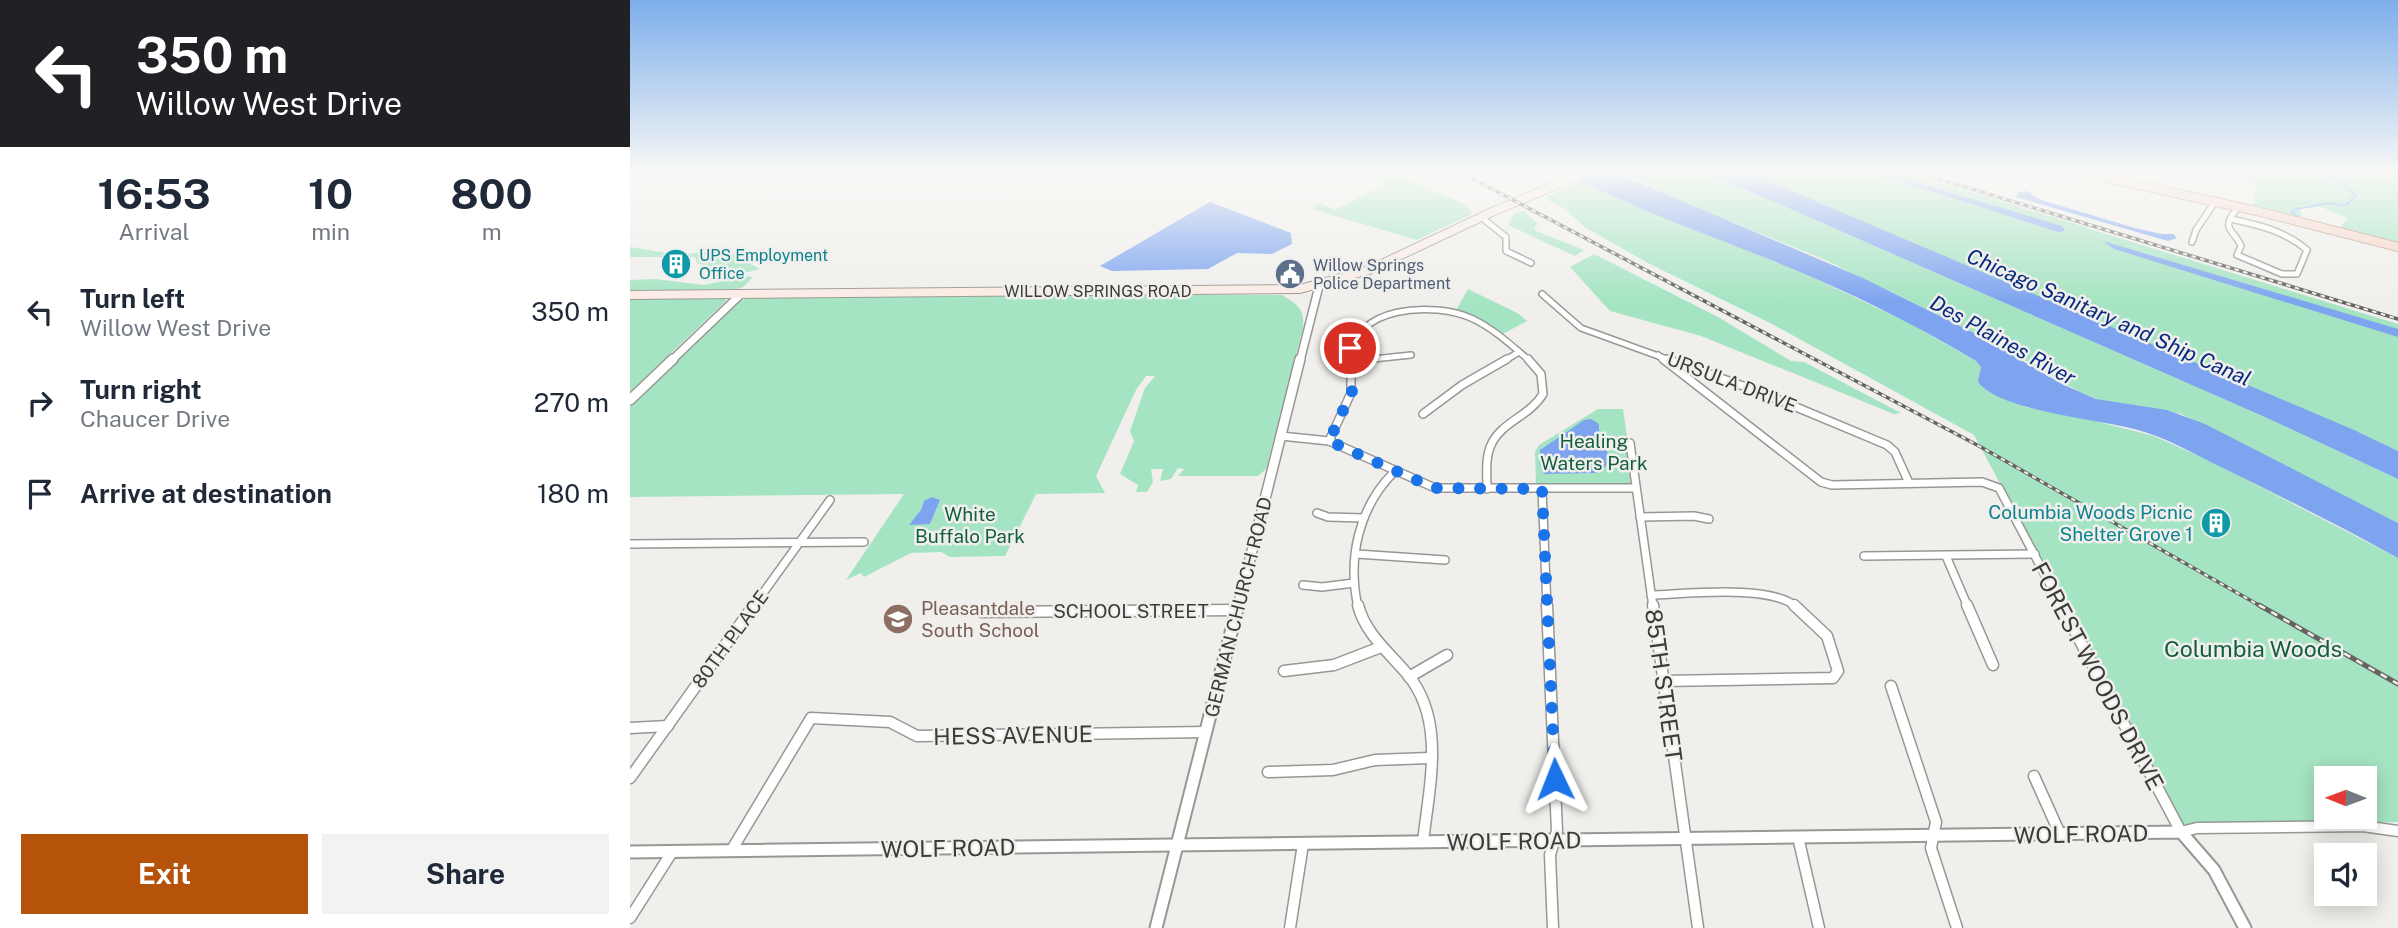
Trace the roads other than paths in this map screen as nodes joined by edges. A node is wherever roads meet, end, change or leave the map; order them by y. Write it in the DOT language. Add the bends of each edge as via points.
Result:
graph roads {
  1 [pos="1485,215"];
  2 [pos="2206,215"];
  3 [pos="2237,215"];
  4 [pos="2266,215"];
  5 [pos="1481,217"];
  6 [pos="2234,219"];
  7 [pos="2192,242"];
  8 [pos="2398,247"];
  9 [pos="1531,263"];
  10 [pos="1319,286"];
  11 [pos="1542,294"];
  12 [pos="630,295"];
  13 [pos="740,295"];
  14 [pos="1519,352"];
  15 [pos="1411,355"];
  16 [pos="1658,355"];
  17 [pos="1351,361"];
  18 [pos="630,400"];
  19 [pos="1423,414"];
  20 [pos="1281,436"];
  21 [pos="1329,441"];
  22 [pos="1630,443"];
  23 [pos="1394,472"];
  24 [pos="1909,483"];
  25 [pos="1636,488"];
  26 [pos="1487,489"];
  27 [pos="1542,489"];
  28 [pos="830,500"];
  29 [pos="1317,513"];
  30 [pos="1640,517"];
  31 [pos="1364,518"];
  32 [pos="1709,519"];
  33 [pos="800,542"];
  34 [pos="864,542"];
  35 [pos="630,544"];
  36 [pos="1357,554"];
  37 [pos="2035,554"];
  38 [pos="1864,556"];
  39 [pos="1946,556"];
  40 [pos="1445,559"];
  41 [pos="1354,583"];
  42 [pos="1303,585"];
  43 [pos="1651,595"];
  44 [pos="1237,610"];
  45 [pos="982,612"];
  46 [pos="1381,647"];
  47 [pos="1447,655"];
  48 [pos="1993,665"];
  49 [pos="1284,671"];
  50 [pos="1409,677"];
  51 [pos="1664,681"];
  52 [pos="1891,686"];
  53 [pos="668,726"];
  54 [pos="630,727"];
  55 [pos="1206,732"];
  56 [pos="1429,758"];
  57 [pos="1268,772"];
  58 [pos="2034,776"];
  59 [pos="630,778"];
  60 [pos="2398,831"];
  61 [pos="2181,832"];
  62 [pos="2060,834"];
  63 [pos="1934,836"];
  64 [pos="1798,837"];
  65 [pos="1685,839"];
  66 [pos="1554,841"];
  67 [pos="1423,842"];
  68 [pos="1303,844"];
  69 [pos="1177,845"];
  70 [pos="732,851"];
  71 [pos="630,852"];
  72 [pos="672,852"];
  73 [pos="630,918"];
  74 [pos="1156,928"];
  75 [pos="1290,928"];
  76 [pos="1553,928"];
  77 [pos="1698,928"];
  78 [pos="1819,928"];
  79 [pos="1957,928"];
  80 [pos="2245,928"];
  1 -- 5 [label="main road, WILLOW SPRINGS ROAD"];
  2 -- 7 [label="street"];
  3 -- 6 [label="street"];
  4 -- 8 [label="main road"];
  5 -- 9 [label="street" via="1506,237 1506,251"];
  5 -- 10 [label="main road, WILLOW SPRINGS ROAD" via="1371,269"];
  6 -- 6 [label="street" via="2228,230 2241,246 2237,255 2282,274 2297,274 2307,250 2295,238"];
  10 -- 13 [label="main road, WILLOW SPRINGS ROAD"];
  10 -- 20 [label="street, GERMAN CHURCH ROAD"];
  11 -- 16 [label="street, URSULA DRIVE" via="1577,326"];
  12 -- 13 [label="main road, WILLOW SPRINGS ROAD"];
  13 -- 18 [label="street"];
  14 -- 17 [label="street" via="1464,316 1407,313 1383,317 1362,328 1352,344"];
  14 -- 19 [label="street"];
  14 -- 26 [label="street" via="1541,373 1543,393 1492,442"];
  15 -- 17 [label="street"];
  16 -- 24 [label="street, URSULA DRIVE" via="1887,445"];
  16 -- 24 [label="street" via="1821,482"];
  17 -- 21 [label="street" via="1352,391"];
  20 -- 21 [label="street"];
  20 -- 44 [label="street, GERMAN CHURCH ROAD"];
  21 -- 23 [label="street"];
  22 -- 25 [label="street, 85TH STREET"];
  23 -- 26 [label="street" via="1434,488"];
  23 -- 31 [label="street" via="1377,491"];
  24 -- 37 [label="street, FOREST WOODS DRIVE" via="1993,484 2001,490"];
  25 -- 27 [label="street"];
  25 -- 30 [label="street, 85TH STREET"];
  26 -- 27 [label="street"];
  27 -- 66 [label="street"];
  28 -- 33 [label="street, 80TH PLACE"];
  29 -- 31 [label="street"];
  30 -- 32 [label="street"];
  30 -- 43 [label="street, 85TH STREET"];
  31 -- 36 [label="street"];
  33 -- 34 [label="street"];
  33 -- 35 [label="street"];
  33 -- 53 [label="street, 80TH PLACE"];
  36 -- 40 [label="street"];
  36 -- 41 [label="street"];
  37 -- 39 [label="street"];
  37 -- 61 [label="street, FOREST WOODS DRIVE"];
  38 -- 39 [label="street"];
  39 -- 48 [label="street"];
  41 -- 42 [label="street"];
  41 -- 46 [label="street" via="1360,612"];
  43 -- 51 [label="street, 85TH STREET"];
  43 -- 51 [label="street" via="1777,594 1827,636 1838,671 1833,678"];
  44 -- 45 [label="street, SCHOOL STREET"];
  44 -- 55 [label="street, GERMAN CHURCH ROAD"];
  46 -- 49 [label="street" via="1338,664"];
  46 -- 50 [label="street"];
  47 -- 50 [label="street"];
  50 -- 56 [label="street" via="1426,704 1432,729"];
  51 -- 65 [label="street, 85TH STREET"];
  52 -- 63 [label="street" via="1937,822"];
  53 -- 54 [label="street"];
  53 -- 59 [label="street, 80TH PLACE"];
  55 -- 69 [label="street, GERMAN CHURCH ROAD"];
  55 -- 70 [label="street, HESS AVENUE" via="917,736 880,721 811,718"];
  56 -- 57 [label="street" via="1376,760 1333,770"];
  56 -- 67 [label="street"];
  58 -- 62 [label="street"];
  60 -- 61 [label="street, WOLF ROAD" via="2349,826"];
  61 -- 62 [label="street, WOLF ROAD"];
  61 -- 80 [label="street" via="2214,870"];
  62 -- 63 [label="street, WOLF ROAD"];
  63 -- 64 [label="street, WOLF ROAD"];
  63 -- 79 [label="street" via="1931,848"];
  64 -- 65 [label="street, WOLF ROAD"];
  64 -- 78 [label="street"];
  65 -- 66 [label="street, WOLF ROAD"];
  65 -- 77 [label="street, 85TH STREET"];
  66 -- 67 [label="street, WOLF ROAD"];
  66 -- 76 [label="street" via="1550,855"];
  67 -- 68 [label="street, WOLF ROAD"];
  68 -- 69 [label="street, WOLF ROAD"];
  68 -- 75 [label="street"];
  69 -- 70 [label="street, WOLF ROAD"];
  69 -- 74 [label="street, GERMAN CHURCH ROAD"];
  70 -- 72 [label="street, WOLF ROAD"];
  71 -- 72 [label="street, WOLF ROAD"];
  72 -- 73 [label="street"];
}
